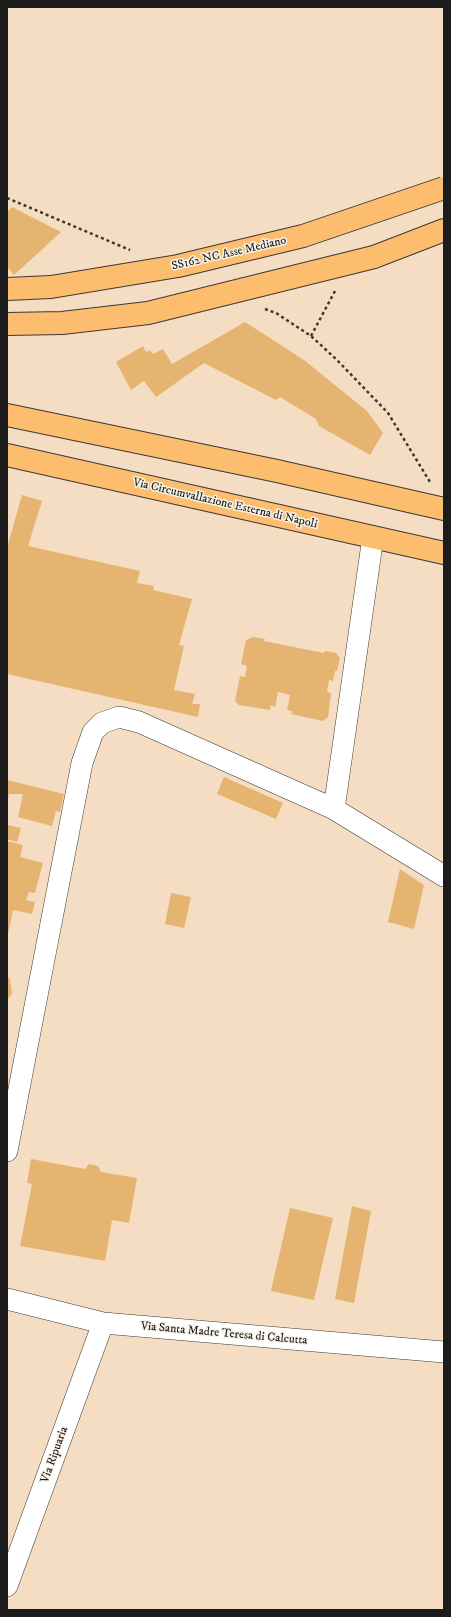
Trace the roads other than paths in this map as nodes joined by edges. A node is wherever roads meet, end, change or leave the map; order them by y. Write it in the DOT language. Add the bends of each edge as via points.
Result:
graph roads {
  1 [pos="444,188"];
  2 [pos="444,230"];
  3 [pos="7,289"];
  4 [pos="7,324"];
  5 [pos="7,415"];
  6 [pos="7,455"];
  7 [pos="440,508"];
  8 [pos="373,537"];
  9 [pos="444,553"];
  10 [pos="334,809"];
  11 [pos="444,876"];
  12 [pos="7,1151"];
  13 [pos="7,1299"];
  14 [pos="103,1323"];
  15 [pos="444,1352"];
  16 [pos="7,1586"];
  1 -- 3 [label="main road, SS162 NC Asse Mediano, bridge" via="303,236 178,266 51,287"];
  2 -- 4 [label="main road, bridge" via="374,256 148,313 62,323"];
  5 -- 7 [label="main road"];
  6 -- 8 [label="main road, Via Circumvallazione Esterna di Napoli"];
  8 -- 9 [label="main road, Via Circumvallazione Esterna di Napoli"];
  8 -- 10 [label="street"];
  10 -- 11 [label="street"];
  10 -- 12 [label="street" via="139,722 119,717 102,723 93,732 82,763"];
  13 -- 14 [label="street, Via Santa Madre Teresa di Calcutta"];
  14 -- 15 [label="street, Via Santa Madre Teresa di Calcutta"];
  14 -- 16 [label="street, Via Ripuaria"];
}
